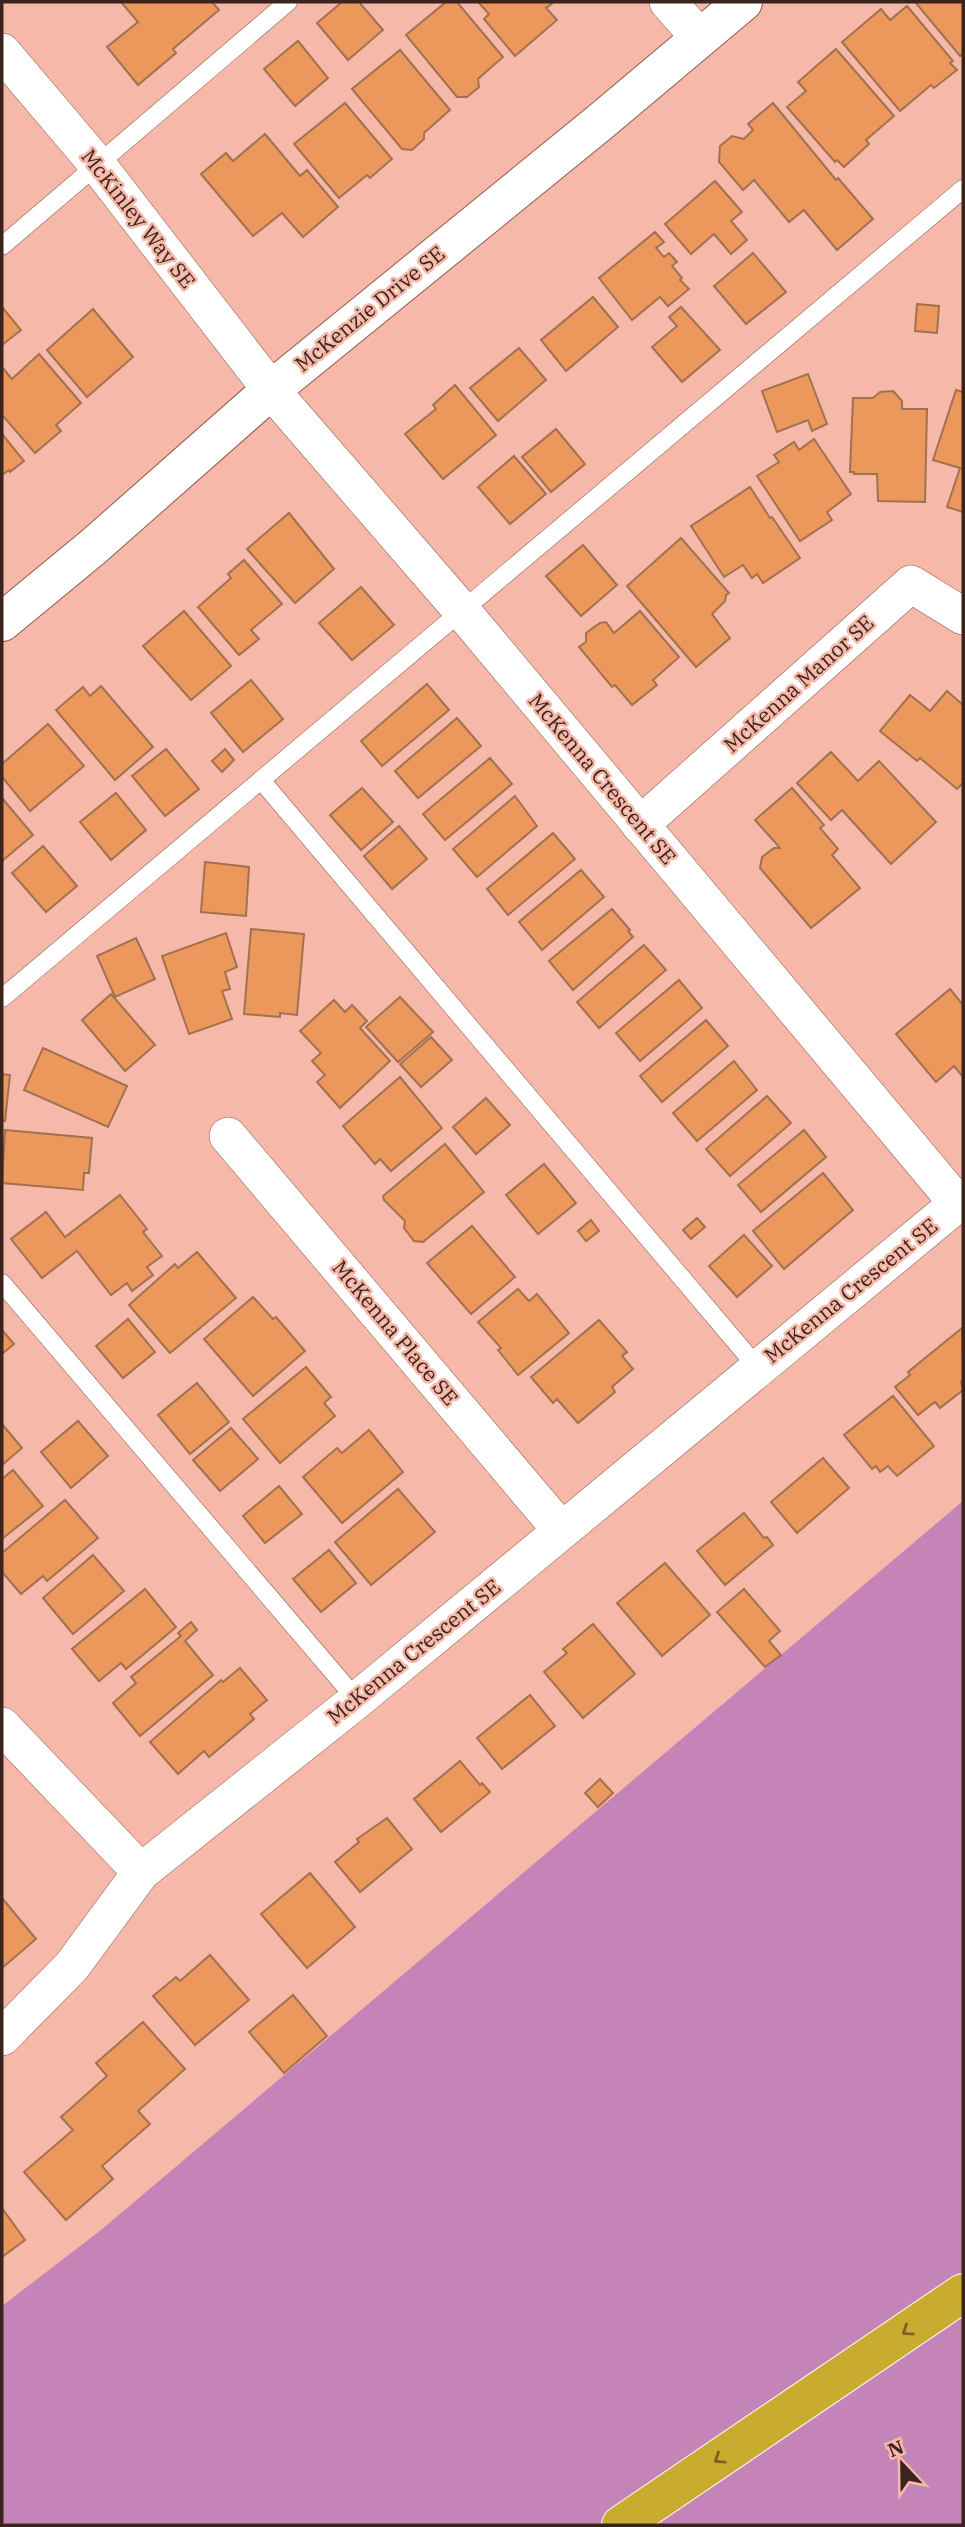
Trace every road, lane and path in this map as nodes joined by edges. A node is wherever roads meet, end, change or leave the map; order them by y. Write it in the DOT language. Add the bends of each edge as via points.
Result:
graph roads {
  1 [pos="288,2"];
  2 [pos="668,2"];
  3 [pos="743,2"];
  4 [pos="700,38"];
  5 [pos="2,52"];
  6 [pos="96,163"];
  7 [pos="960,198"];
  8 [pos="2,246"];
  9 [pos="271,390"];
  10 [pos="462,611"];
  11 [pos="963,616"];
  12 [pos="2,622"];
  13 [pos="261,780"];
  14 [pos="640,825"];
  15 [pos="2,998"];
  16 [pos="228,1136"];
  17 [pos="961,1201"];
  18 [pos="2,1283"];
  19 [pos="757,1367"];
  20 [pos="562,1530"];
  21 [pos="357,1700"];
  22 [pos="4,1735"];
  23 [pos="141,1872"];
  24 [pos="2,2038"];
  25 [pos="963,2293"];
  26 [pos="621,2525"];
  1 -- 6 [label="lane"];
  2 -- 4 [label="street"];
  3 -- 4 [label="street, McKenzie Drive SE"];
  4 -- 9 [label="street, McKenzie Drive SE"];
  5 -- 6 [label="street, McKinley Way SE"];
  6 -- 8 [label="lane"];
  6 -- 9 [label="street, McKinley Way SE"];
  7 -- 10 [label="lane"];
  9 -- 10 [label="street, McKenna Crescent SE"];
  9 -- 12 [label="street, McKenzie Drive SE"];
  10 -- 13 [label="lane"];
  10 -- 14 [label="street, McKenna Crescent SE"];
  11 -- 14 [label="street, McKenna Manor SE" via="911,584"];
  13 -- 15 [label="lane"];
  13 -- 19 [label="lane"];
  14 -- 17 [label="street, McKenna Crescent SE"];
  16 -- 20 [label="street, McKenna Place SE"];
  17 -- 19 [label="street, McKenna Crescent SE"];
  18 -- 21 [label="lane"];
  19 -- 20 [label="street, McKenna Crescent SE"];
  20 -- 21 [label="street, McKenna Crescent SE"];
  21 -- 23 [label="street, McKenna Crescent SE"];
  22 -- 23 [label="street"];
  23 -- 24 [label="street, McKenna Crescent SE" via="72,1966"];
  25 -- 26 [label="highway, one-way"];
}
